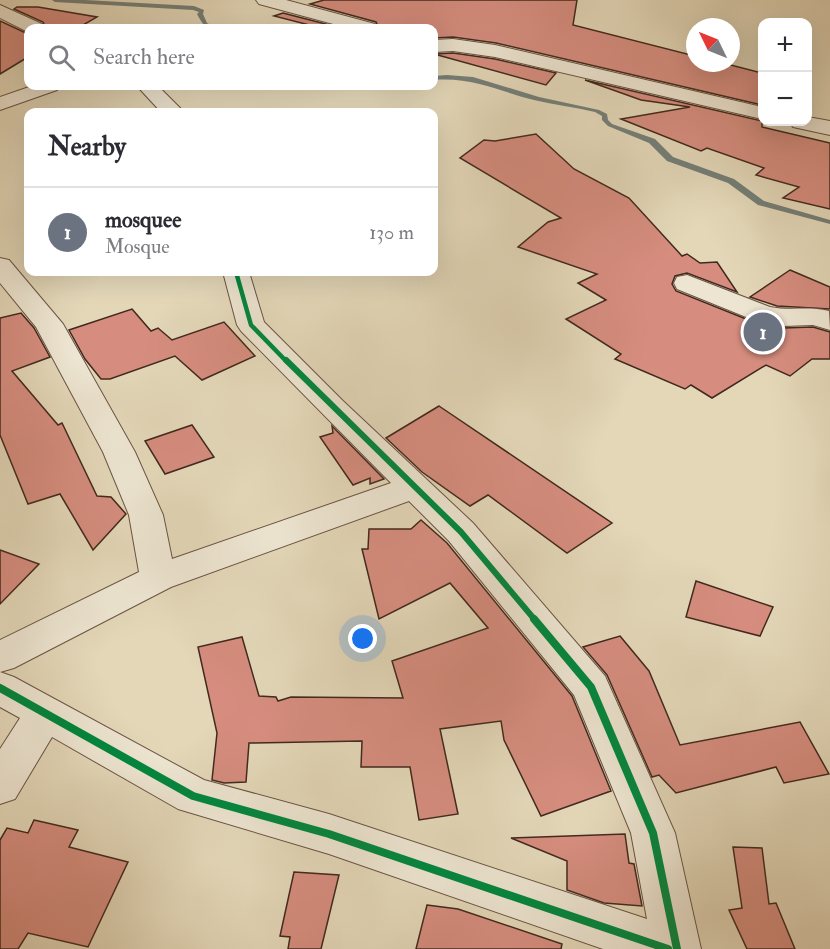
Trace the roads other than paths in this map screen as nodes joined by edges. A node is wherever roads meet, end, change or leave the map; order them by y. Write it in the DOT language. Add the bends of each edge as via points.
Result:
graph roads {
  1 [pos="265,0"];
  2 [pos="0,11"];
  3 [pos="27,24"];
  4 [pos="353,24"];
  5 [pos="438,46"];
  6 [pos="39,90"];
  7 [pos="151,90"];
  8 [pos="0,104"];
  9 [pos="169,108"];
  10 [pos="758,112"];
  11 [pos="812,124"];
  12 [pos="830,128"];
  13 [pos="0,266"];
  14 [pos="237,276"];
  15 [pos="687,283"];
  16 [pos="830,322"];
  17 [pos="415,487"];
  18 [pos="158,578"];
  19 [pos="0,657"];
  20 [pos="0,688"];
  21 [pos="44,714"];
  22 [pos="0,786"];
  23 [pos="668,949"];
  24 [pos="677,949"];
  1 -- 4 [label="street"];
  2 -- 3 [label="street"];
  5 -- 10 [label="street" via="495,51"];
  6 -- 8 [label="street"];
  7 -- 9 [label="street"];
  11 -- 12 [label="street"];
  13 -- 18 [label="street" via="49,324 119,452 146,515"];
  14 -- 17 [label="street" via="251,324"];
  15 -- 16 [label="street" via="761,313 783,318 819,317"];
  17 -- 18 [label="street"];
  17 -- 24 [label="street" via="461,532 591,687 653,833"];
  18 -- 19 [label="street"];
  20 -- 21 [label="street"];
  21 -- 22 [label="street"];
  21 -- 23 [label="street" via="193,796 329,834"];
}
